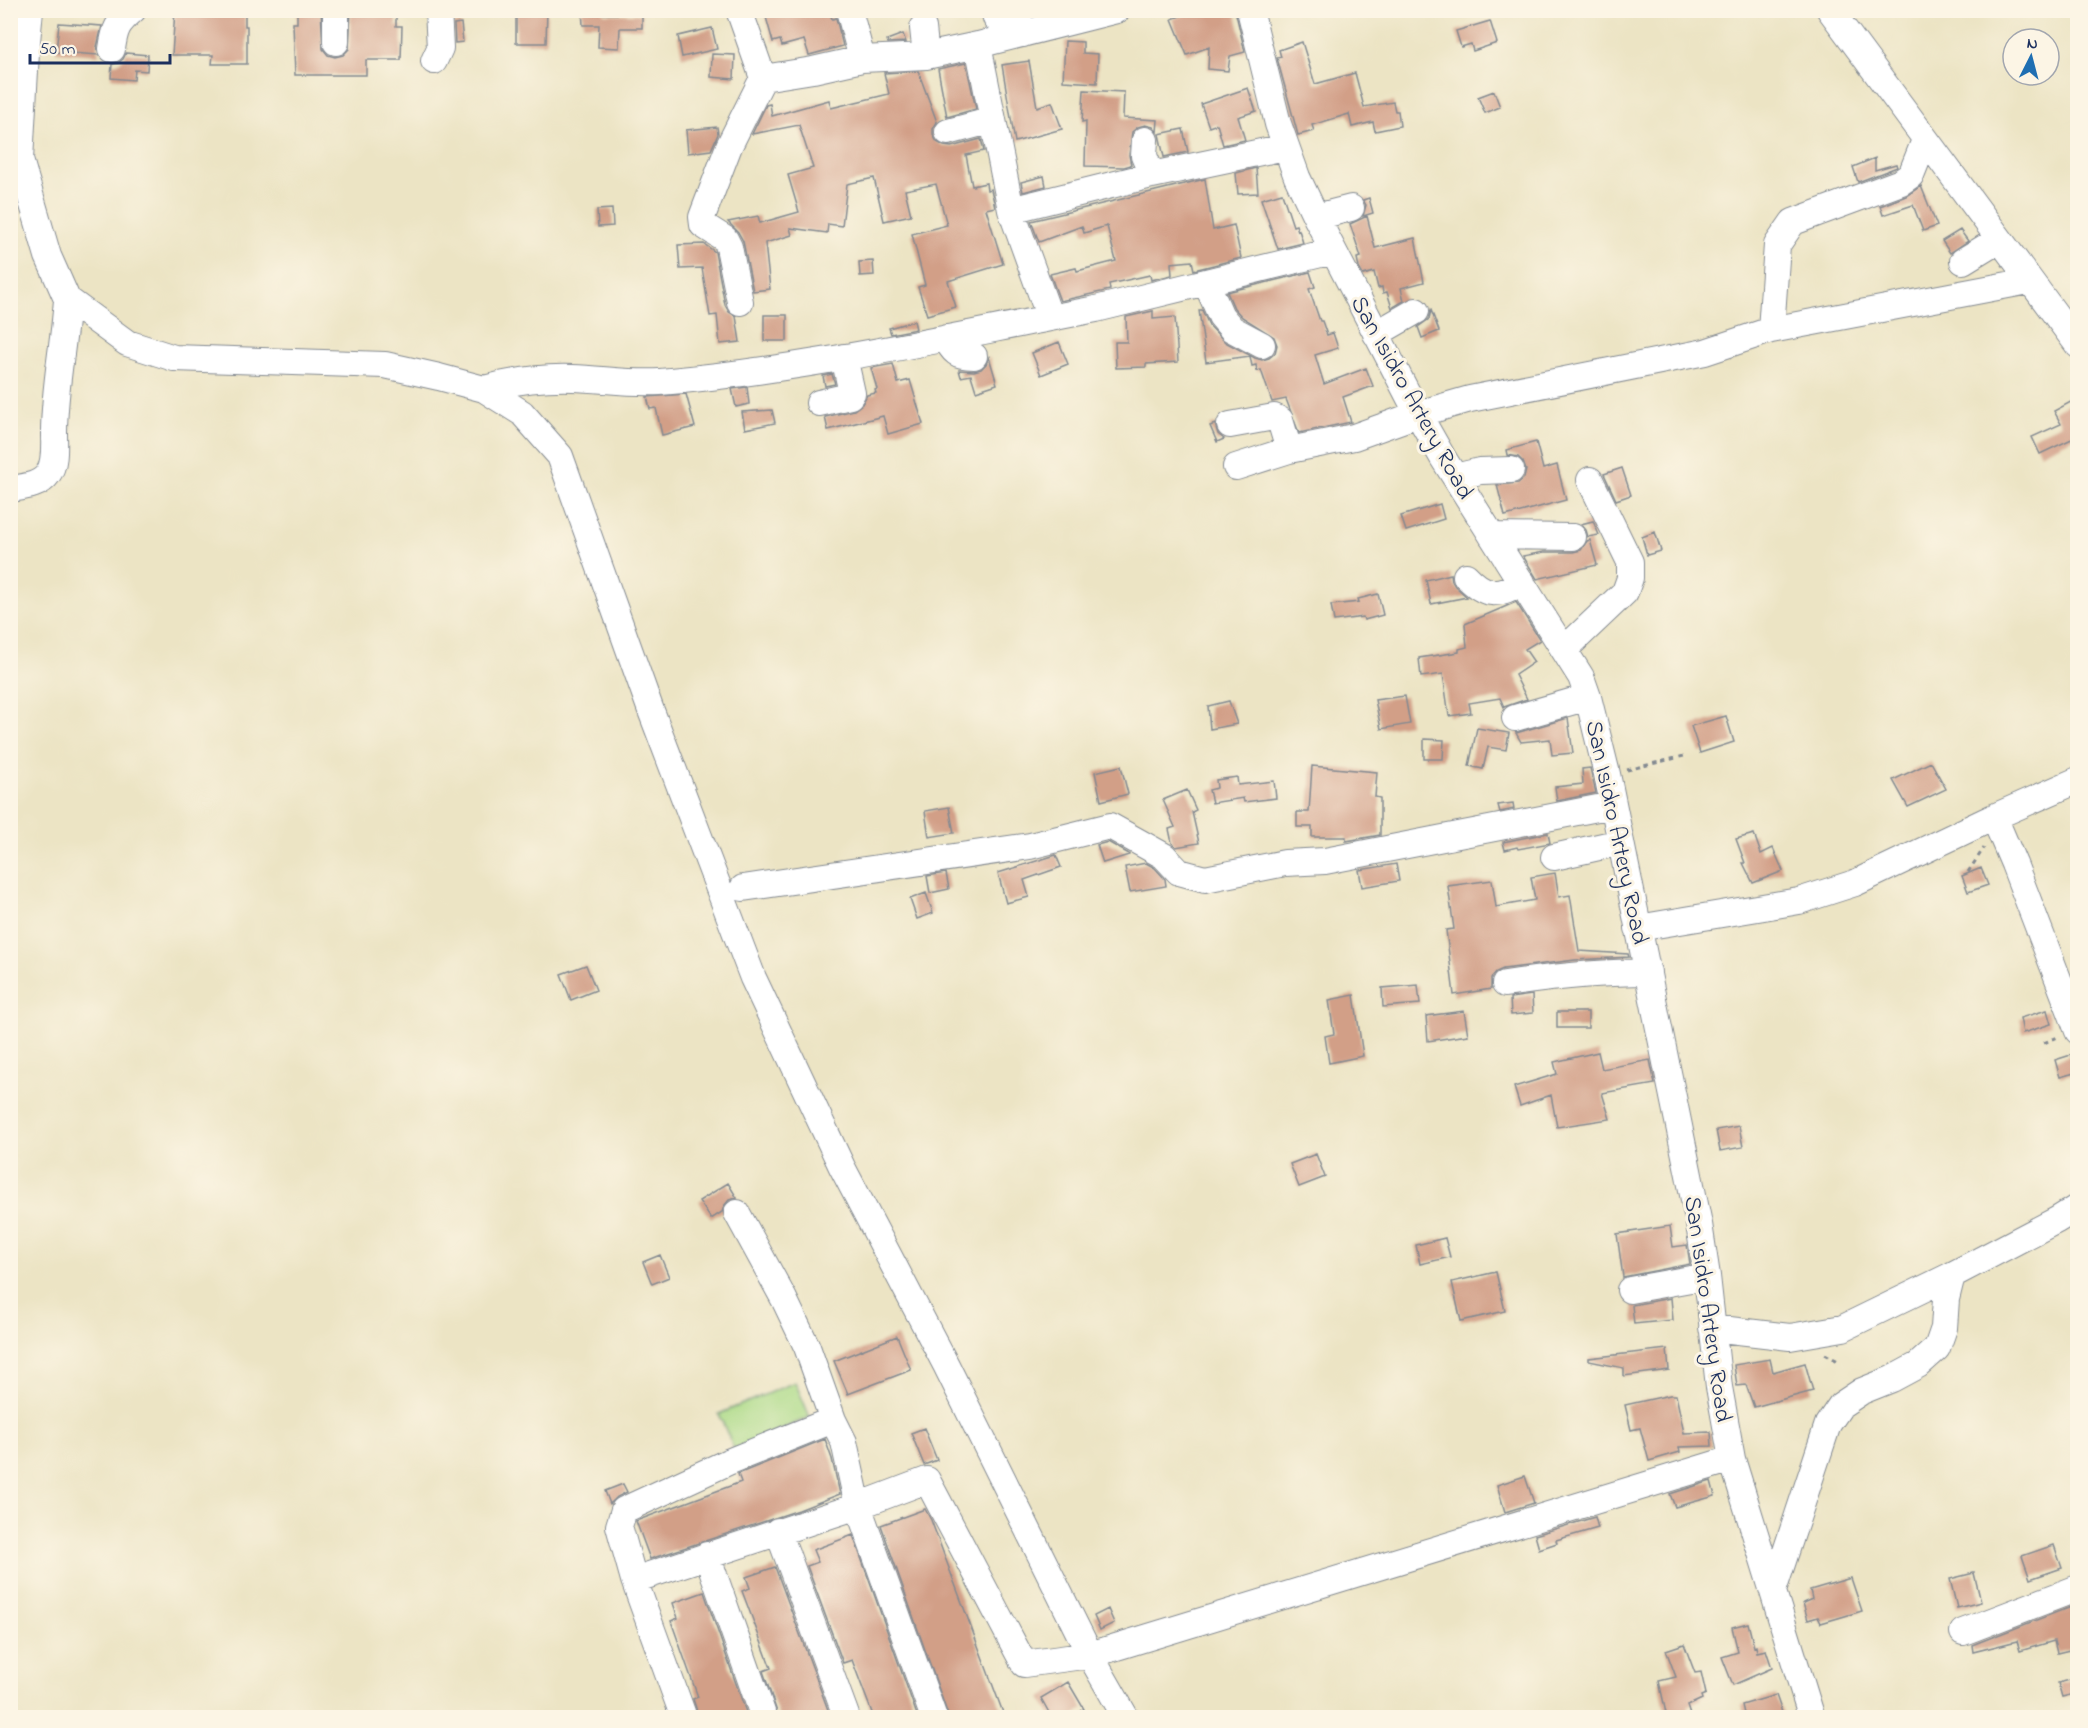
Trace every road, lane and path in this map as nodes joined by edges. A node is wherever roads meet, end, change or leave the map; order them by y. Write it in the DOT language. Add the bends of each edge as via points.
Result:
graph roads {
  1 [pos="30,10"];
  2 [pos="133,10"];
  3 [pos="336,10"];
  4 [pos="438,10"];
  5 [pos="739,10"];
  6 [pos="849,10"];
  7 [pos="994,10"];
  8 [pos="1117,10"];
  9 [pos="1251,10"];
  10 [pos="1830,10"];
  11 [pos="923,28"];
  12 [pos="1023,34"];
  13 [pos="336,42"];
  14 [pos="978,45"];
  15 [pos="112,49"];
  16 [pos="18,52"];
  17 [pos="926,56"];
  18 [pos="862,59"];
  19 [pos="434,61"];
  20 [pos="762,78"];
  21 [pos="993,120"];
  22 [pos="948,132"];
  23 [pos="1145,140"];
  24 [pos="1925,140"];
  25 [pos="1285,147"];
  26 [pos="15,156"];
  27 [pos="1152,175"];
  28 [pos="1351,208"];
  29 [pos="1011,210"];
  30 [pos="1316,217"];
  31 [pos="1998,239"];
  32 [pos="1333,251"];
  33 [pos="1963,261"];
  34 [pos="2029,280"];
  35 [pos="1206,282"];
  36 [pos="67,299"];
  37 [pos="740,302"];
  38 [pos="1416,311"];
  39 [pos="1050,318"];
  40 [pos="1771,330"];
  41 [pos="1376,334"];
  42 [pos="946,338"];
  43 [pos="1262,345"];
  44 [pos="2078,345"];
  45 [pos="974,356"];
  46 [pos="844,357"];
  47 [pos="484,389"];
  48 [pos="819,403"];
  49 [pos="1418,414"];
  50 [pos="1230,425"];
  51 [pos="1289,450"];
  52 [pos="1236,467"];
  53 [pos="1510,470"];
  54 [pos="1455,477"];
  55 [pos="1590,480"];
  56 [pos="10,489"];
  57 [pos="1492,536"];
  58 [pos="1573,537"];
  59 [pos="1466,576"];
  60 [pos="1522,582"];
  61 [pos="1564,650"];
  62 [pos="1588,697"];
  63 [pos="1515,718"];
  64 [pos="1684,756"];
  65 [pos="1607,774"];
  66 [pos="2078,780"];
  67 [pos="1613,805"];
  68 [pos="1994,817"];
  69 [pos="1621,842"];
  70 [pos="1554,857"];
  71 [pos="743,888"];
  72 [pos="1638,928"];
  73 [pos="1648,972"];
  74 [pos="1505,984"];
  75 [pos="2078,1031"];
  76 [pos="2078,1207"];
  77 [pos="737,1213"];
  78 [pos="1952,1275"];
  79 [pos="1707,1276"];
  80 [pos="1630,1290"];
  81 [pos="1712,1328"];
  82 [pos="833,1420"];
  83 [pos="1732,1459"];
  84 [pos="858,1506"];
  85 [pos="778,1531"];
  86 [pos="707,1555"];
  87 [pos="634,1580"];
  88 [pos="2078,1588"];
  89 [pos="1773,1591"];
  90 [pos="1963,1632"];
  91 [pos="1090,1655"];
  92 [pos="684,1718"];
  93 [pos="764,1718"];
  94 [pos="847,1718"];
  95 [pos="934,1718"];
  96 [pos="1126,1718"];
  97 [pos="1812,1718"];
  1 -- 16 [label="street"];
  2 -- 15 [label="street" via="119,22"];
  3 -- 13 [label="street"];
  4 -- 19 [label="street" via="440,48"];
  5 -- 20 [label="street"];
  6 -- 18 [label="street"];
  7 -- 12 [label="street" via="996,18 1019,20"];
  8 -- 12 [label="street"];
  9 -- 25 [label="street, San Isidro Artery Road"];
  10 -- 24 [label="street"];
  11 -- 17 [label="street"];
  12 -- 14 [label="street"];
  14 -- 17 [label="street"];
  14 -- 21 [label="street"];
  16 -- 26 [label="street"];
  17 -- 18 [label="street"];
  18 -- 20 [label="street"];
  20 -- 37 [label="street" via="729,146 702,217 703,225 725,239 729,247"];
  21 -- 22 [label="street"];
  21 -- 29 [label="street"];
  23 -- 27 [label="street" via="1144,156"];
  24 -- 31 [label="street"];
  24 -- 40 [label="street" via="1911,175 1901,182 1793,222 1777,245"];
  25 -- 27 [label="street"];
  25 -- 30 [label="street, San Isidro Artery Road"];
  26 -- 36 [label="street" via="48,256"];
  27 -- 29 [label="street"];
  28 -- 30 [label="street"];
  29 -- 39 [label="street"];
  30 -- 32 [label="street, San Isidro Artery Road"];
  31 -- 33 [label="street"];
  31 -- 34 [label="street"];
  32 -- 35 [label="street"];
  32 -- 41 [label="street, San Isidro Artery Road"];
  34 -- 40 [label="street"];
  34 -- 44 [label="street"];
  35 -- 39 [label="street"];
  35 -- 43 [label="street" via="1221,316 1232,329"];
  36 -- 47 [label="street" via="126,343 174,358 385,365"];
  36 -- 56 [label="street" via="55,390 54,457 48,474 31,486"];
  38 -- 41 [label="street"];
  39 -- 42 [label="street"];
  40 -- 49 [label="street" via="1705,352 1470,399"];
  41 -- 49 [label="street, San Isidro Artery Road"];
  42 -- 45 [label="street" via="954,352"];
  42 -- 46 [label="street"];
  46 -- 47 [label="street" via="657,382 571,378 513,381"];
  46 -- 48 [label="street" via="852,393"];
  47 -- 91 [label="street" via="522,413 560,456 753,978 842,1167 946,1365"];
  49 -- 51 [label="street" via="1354,437"];
  49 -- 54 [label="street, San Isidro Artery Road"];
  50 -- 51 [label="street" via="1274,417 1280,420"];
  51 -- 52 [label="street"];
  53 -- 54 [label="street"];
  54 -- 57 [label="street, San Isidro Artery Road"];
  55 -- 61 [label="street" via="1630,562 1630,578 1625,592"];
  57 -- 58 [label="street"];
  57 -- 60 [label="street, San Isidro Artery Road"];
  59 -- 60 [label="street" via="1490,593"];
  60 -- 61 [label="street, San Isidro Artery Road"];
  61 -- 62 [label="street, San Isidro Artery Road"];
  62 -- 63 [label="street"];
  62 -- 65 [label="street, San Isidro Artery Road"];
  64 -- 65 [label="path"];
  65 -- 67 [label="street, San Isidro Artery Road"];
  66 -- 68 [label="street"];
  67 -- 69 [label="street, San Isidro Artery Road"];
  67 -- 71 [label="street" via="1325,861 1285,863 1205,879 1179,873 1164,856 1110,825 1030,846"];
  68 -- 72 [label="street" via="1855,883 1745,911"];
  68 -- 75 [label="street"];
  69 -- 70 [label="street"];
  69 -- 72 [label="street, San Isidro Artery Road"];
  72 -- 73 [label="street, San Isidro Artery Road"];
  73 -- 74 [label="street" via="1562,976"];
  73 -- 79 [label="street, San Isidro Artery Road"];
  76 -- 78 [label="street"];
  77 -- 82 [label="street" via="784,1299"];
  78 -- 81 [label="street" via="1843,1328 1790,1337"];
  78 -- 89 [label="street" via="1937,1348 1918,1365 1862,1390 1841,1405 1828,1424"];
  79 -- 80 [label="street"];
  79 -- 81 [label="street, San Isidro Artery Road"];
  81 -- 83 [label="street, San Isidro Artery Road"];
  82 -- 84 [label="street" via="844,1442"];
  82 -- 87 [label="street" via="624,1510 619,1526"];
  83 -- 89 [label="street, San Isidro Artery Road"];
  83 -- 91 [label="street"];
  84 -- 85 [label="street"];
  84 -- 91 [label="street" via="927,1480 1024,1664"];
  84 -- 95 [label="street"];
  85 -- 86 [label="street"];
  85 -- 94 [label="street"];
  86 -- 87 [label="street"];
  86 -- 93 [label="street"];
  87 -- 92 [label="street"];
  88 -- 90 [label="street"];
  89 -- 97 [label="street, San Isidro Artery Road"];
  91 -- 96 [label="street"];
}
